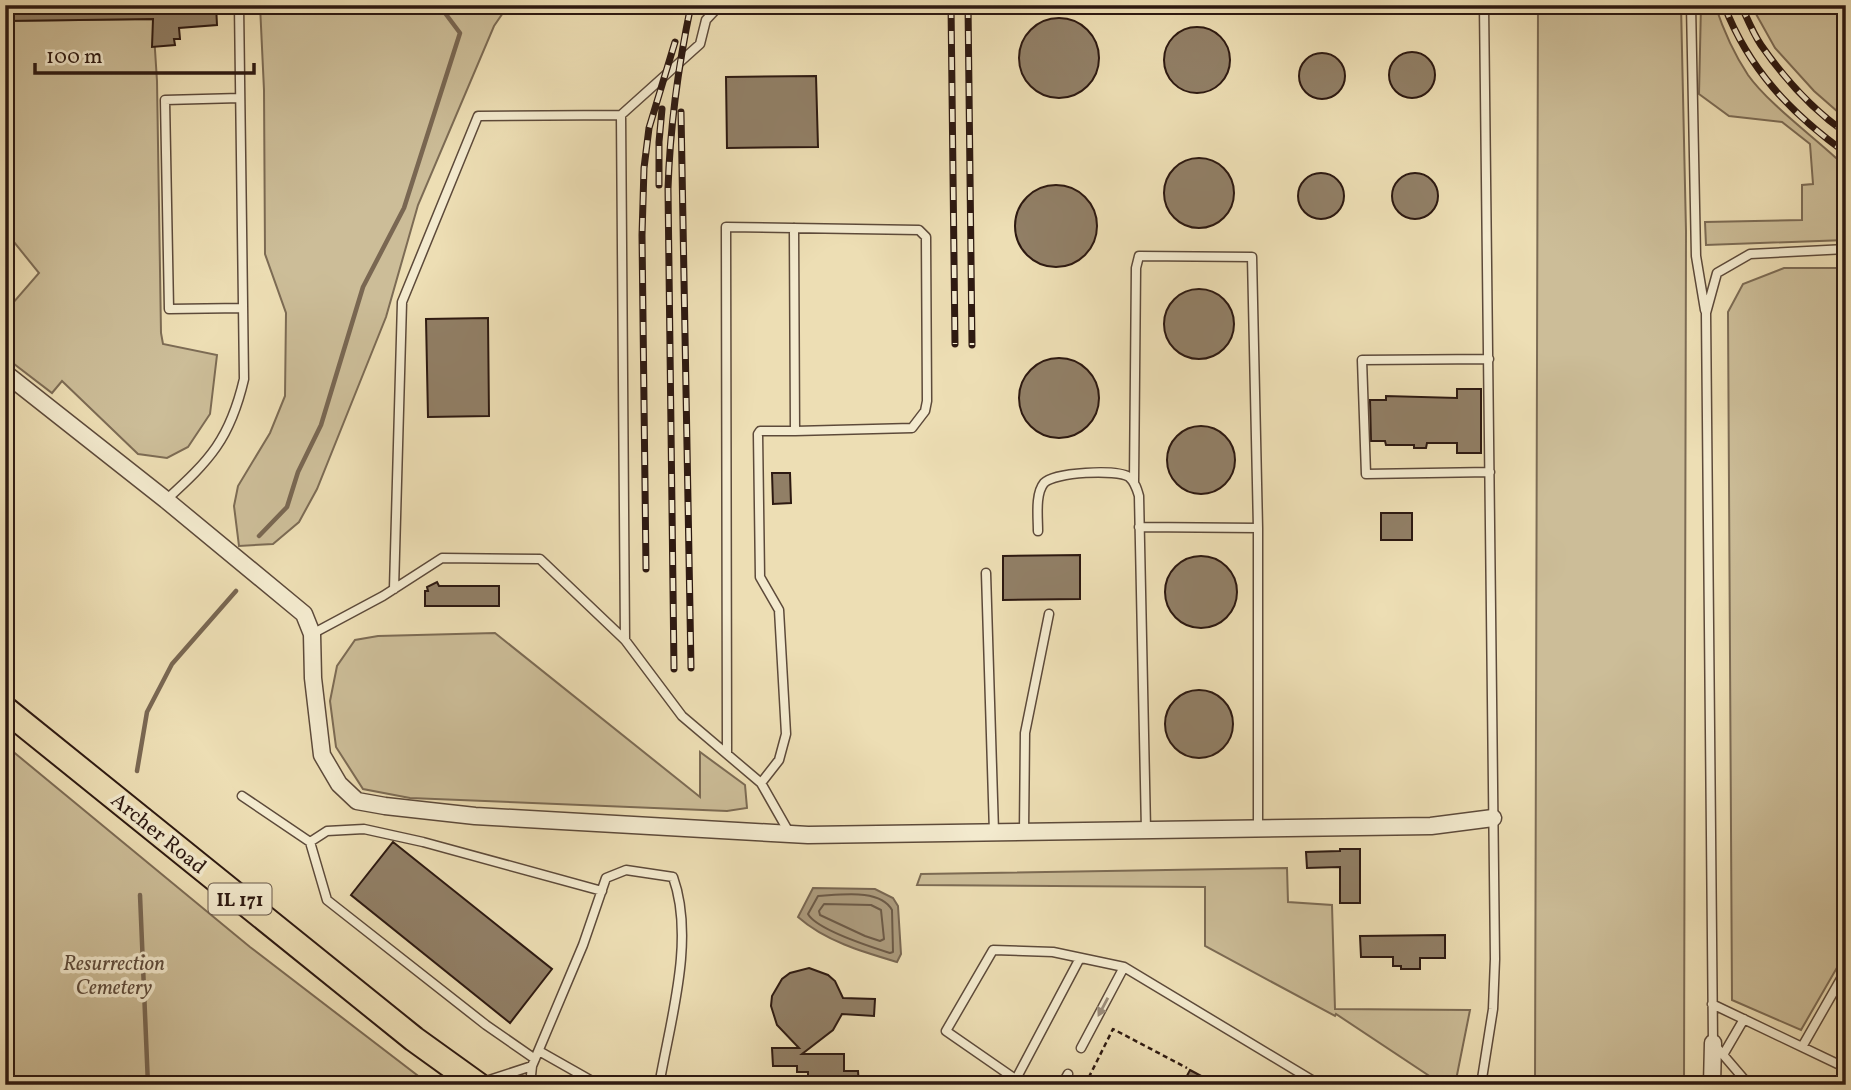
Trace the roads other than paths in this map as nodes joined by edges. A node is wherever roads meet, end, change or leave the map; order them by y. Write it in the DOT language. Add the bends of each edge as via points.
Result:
graph roads {
  1 [pos="239,5"];
  2 [pos="720,5"];
  3 [pos="1484,5"];
  4 [pos="1691,5"];
  5 [pos="240,98"];
  6 [pos="621,115"];
  7 [pos="794,228"];
  8 [pos="1846,249"];
  9 [pos="243,307"];
  10 [pos="1706,313"];
  11 [pos="1489,359"];
  12 [pos="5,373"];
  13 [pos="795,431"];
  14 [pos="1490,472"];
  15 [pos="1134,482"];
  16 [pos="166,500"];
  17 [pos="1139,527"];
  18 [pos="1258,527"];
  19 [pos="1038,531"];
  20 [pos="986,573"];
  21 [pos="394,589"];
  22 [pos="1049,614"];
  23 [pos="312,634"];
  24 [pos="625,640"];
  25 [pos="5,709"];
  26 [pos="727,754"];
  27 [pos="761,783"];
  28 [pos="242,796"];
  29 [pos="1493,817"];
  30 [pos="1258,829"];
  31 [pos="1146,830"];
  32 [pos="994,832"];
  33 [pos="1024,832"];
  34 [pos="790,834"];
  35 [pos="310,842"];
  36 [pos="602,891"];
  37 [pos="1080,958"];
  38 [pos="1124,967"];
  39 [pos="1846,970"];
  40 [pos="1712,1004"];
  41 [pos="1744,1019"];
  42 [pos="1802,1047"];
  43 [pos="1081,1048"];
  44 [pos="1718,1049"];
  45 [pos="535,1058"];
  46 [pos="1846,1068"];
  47 [pos="1068,1073"];
  48 [pos="1016,1079"];
  49 [pos="478,1084"];
  50 [pos="530,1085"];
  51 [pos="599,1085"];
  52 [pos="656,1085"];
  53 [pos="1024,1085"];
  54 [pos="1062,1085"];
  55 [pos="1320,1085"];
  56 [pos="1480,1085"];
  57 [pos="1712,1085"];
  58 [pos="1749,1085"];
  1 -- 5 [label="lane"];
  2 -- 6 [label="lane" via="706,20 701,44"];
  3 -- 11 [label="lane"];
  4 -- 10 [label="lane" via="1696,256"];
  5 -- 9 [label="lane"];
  5 -- 9 [label="lane" via="165,100 169,309"];
  6 -- 21 [label="lane" via="478,116 402,302"];
  6 -- 24 [label="lane"];
  7 -- 13 [label="lane"];
  7 -- 13 [label="lane" via="923,232 927,387 925,411 912,428"];
  7 -- 26 [label="lane" via="726,227"];
  8 -- 10 [label="lane" via="1750,254 1717,273"];
  9 -- 16 [label="lane" via="244,379 238,404 224,437 200,469"];
  10 -- 40 [label="lane"];
  11 -- 14 [label="lane"];
  11 -- 14 [label="lane" via="1362,360 1366,474"];
  12 -- 16 [label="street"];
  13 -- 27 [label="lane" via="760,431 758,435 760,577 779,610 786,734 779,760"];
  14 -- 29 [label="lane"];
  15 -- 17 [label="lane"];
  15 -- 18 [label="lane" via="1139,256 1252,257"];
  15 -- 19 [label="lane" via="1116,473 1048,479 1038,500"];
  16 -- 23 [label="street" via="304,614"];
  17 -- 18 [label="lane"];
  17 -- 31 [label="lane"];
  18 -- 30 [label="lane"];
  20 -- 32 [label="lane"];
  21 -- 23 [label="lane"];
  21 -- 24 [label="lane" via="442,558 540,559"];
  22 -- 33 [label="lane" via="1026,733"];
  23 -- 34 [label="street" via="322,755 339,784 357,801 475,816"];
  24 -- 26 [label="lane" via="682,716"];
  25 -- 49 [label="main road, Archer Road / IL 171" via="414,1039"];
  26 -- 27 [label="lane"];
  27 -- 34 [label="lane"];
  28 -- 35 [label="lane"];
  29 -- 30 [label="street" via="1431,826"];
  29 -- 56 [label="lane" via="1493,1009"];
  30 -- 31 [label="street"];
  31 -- 33 [label="street"];
  32 -- 33 [label="street"];
  32 -- 34 [label="street"];
  35 -- 36 [label="lane" via="327,831 364,829"];
  35 -- 45 [label="lane" via="327,900"];
  36 -- 45 [label="lane"];
  36 -- 52 [label="lane" via="606,878 626,870 673,877 680,896 681,963"];
  37 -- 38 [label="lane"];
  37 -- 48 [label="lane"];
  37 -- 48 [label="lane" via="1053,952 993,950 946,1031"];
  38 -- 43 [label="lane, one-way"];
  38 -- 55 [label="lane"];
  39 -- 42 [label="lane"];
  40 -- 41 [label="lane"];
  40 -- 44 [label="lane"];
  41 -- 42 [label="lane"];
  41 -- 44 [label="lane"];
  42 -- 46 [label="lane"];
  44 -- 57 [label="street"];
  44 -- 58 [label="lane"];
  45 -- 49 [label="lane"];
  45 -- 50 [label="lane"];
  45 -- 51 [label="lane"];
  47 -- 54 [label="lane"];
  48 -- 53 [label="lane"];
}
